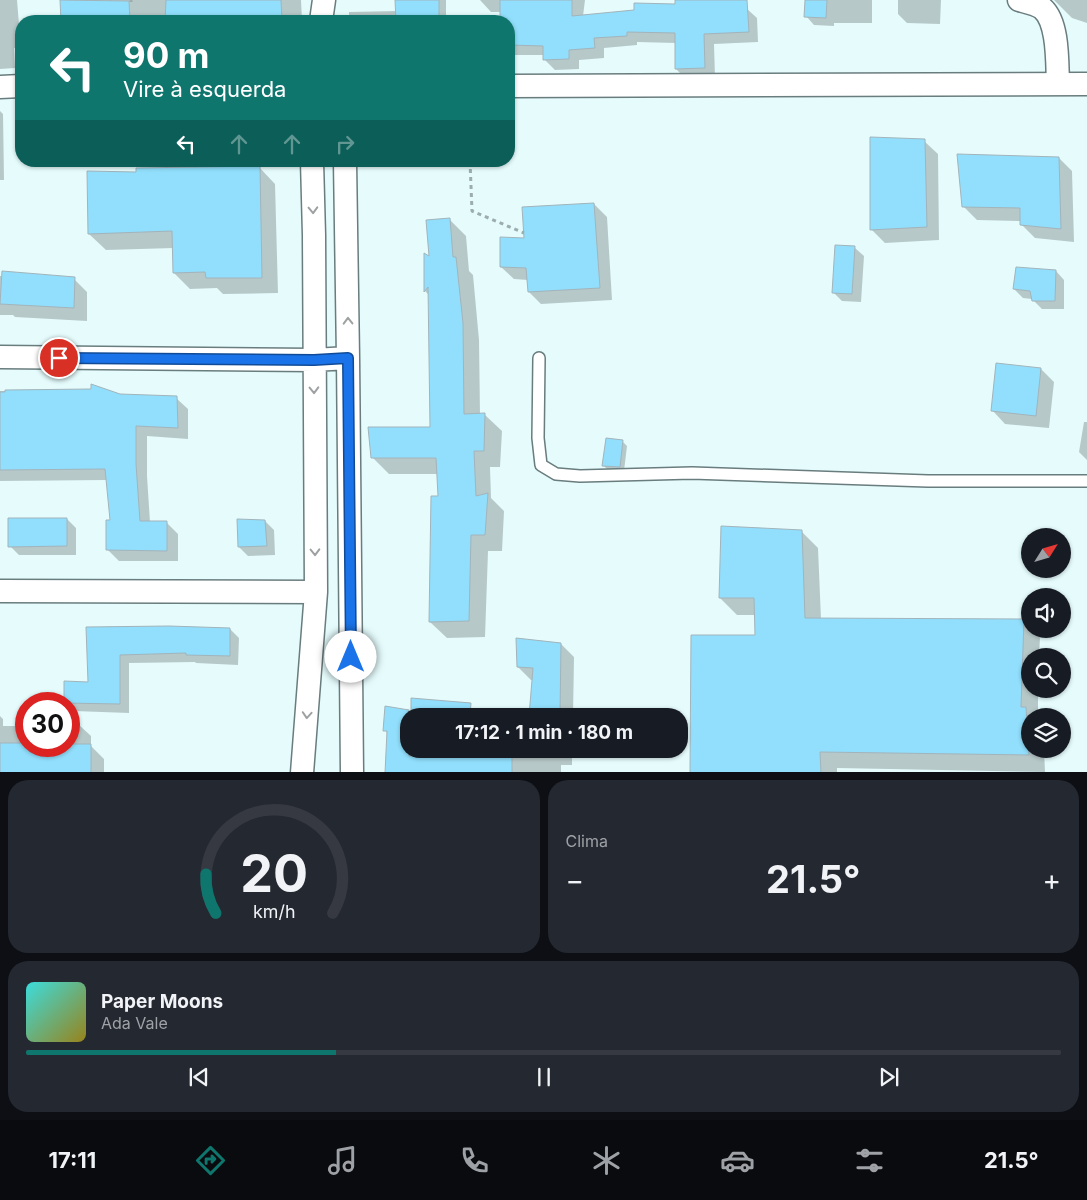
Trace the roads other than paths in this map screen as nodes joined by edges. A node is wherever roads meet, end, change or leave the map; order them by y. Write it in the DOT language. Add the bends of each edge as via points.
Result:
graph roads {
  1 [pos="324,0"];
  2 [pos="1019,0"];
  3 [pos="322,15"];
  4 [pos="1058,84"];
  5 [pos="1087,84"];
  6 [pos="15,86"];
  7 [pos="515,86"];
  8 [pos="0,87"];
  9 [pos="312,167"];
  10 [pos="344,167"];
  11 [pos="0,357"];
  12 [pos="348,358"];
  13 [pos="539,358"];
  14 [pos="314,360"];
  15 [pos="1087,481"];
  16 [pos="0,591"];
  17 [pos="316,592"];
  18 [pos="302,772"];
  19 [pos="352,772"];
  1 -- 3 [label="street"];
  2 -- 4 [label="street" via="1042,8 1051,22"];
  4 -- 5 [label="street"];
  4 -- 7 [label="street"];
  6 -- 8 [label="street"];
  9 -- 14 [label="street, one-way"];
  12 -- 10 [label="street, one-way"];
  11 -- 14 [label="street"];
  12 -- 14 [label="street"];
  12 -- 19 [label="street"];
  13 -- 15 [label="lane" via="541,465 556,474"];
  14 -- 17 [label="street, one-way"];
  16 -- 17 [label="street"];
  17 -- 18 [label="street, one-way"];
}
